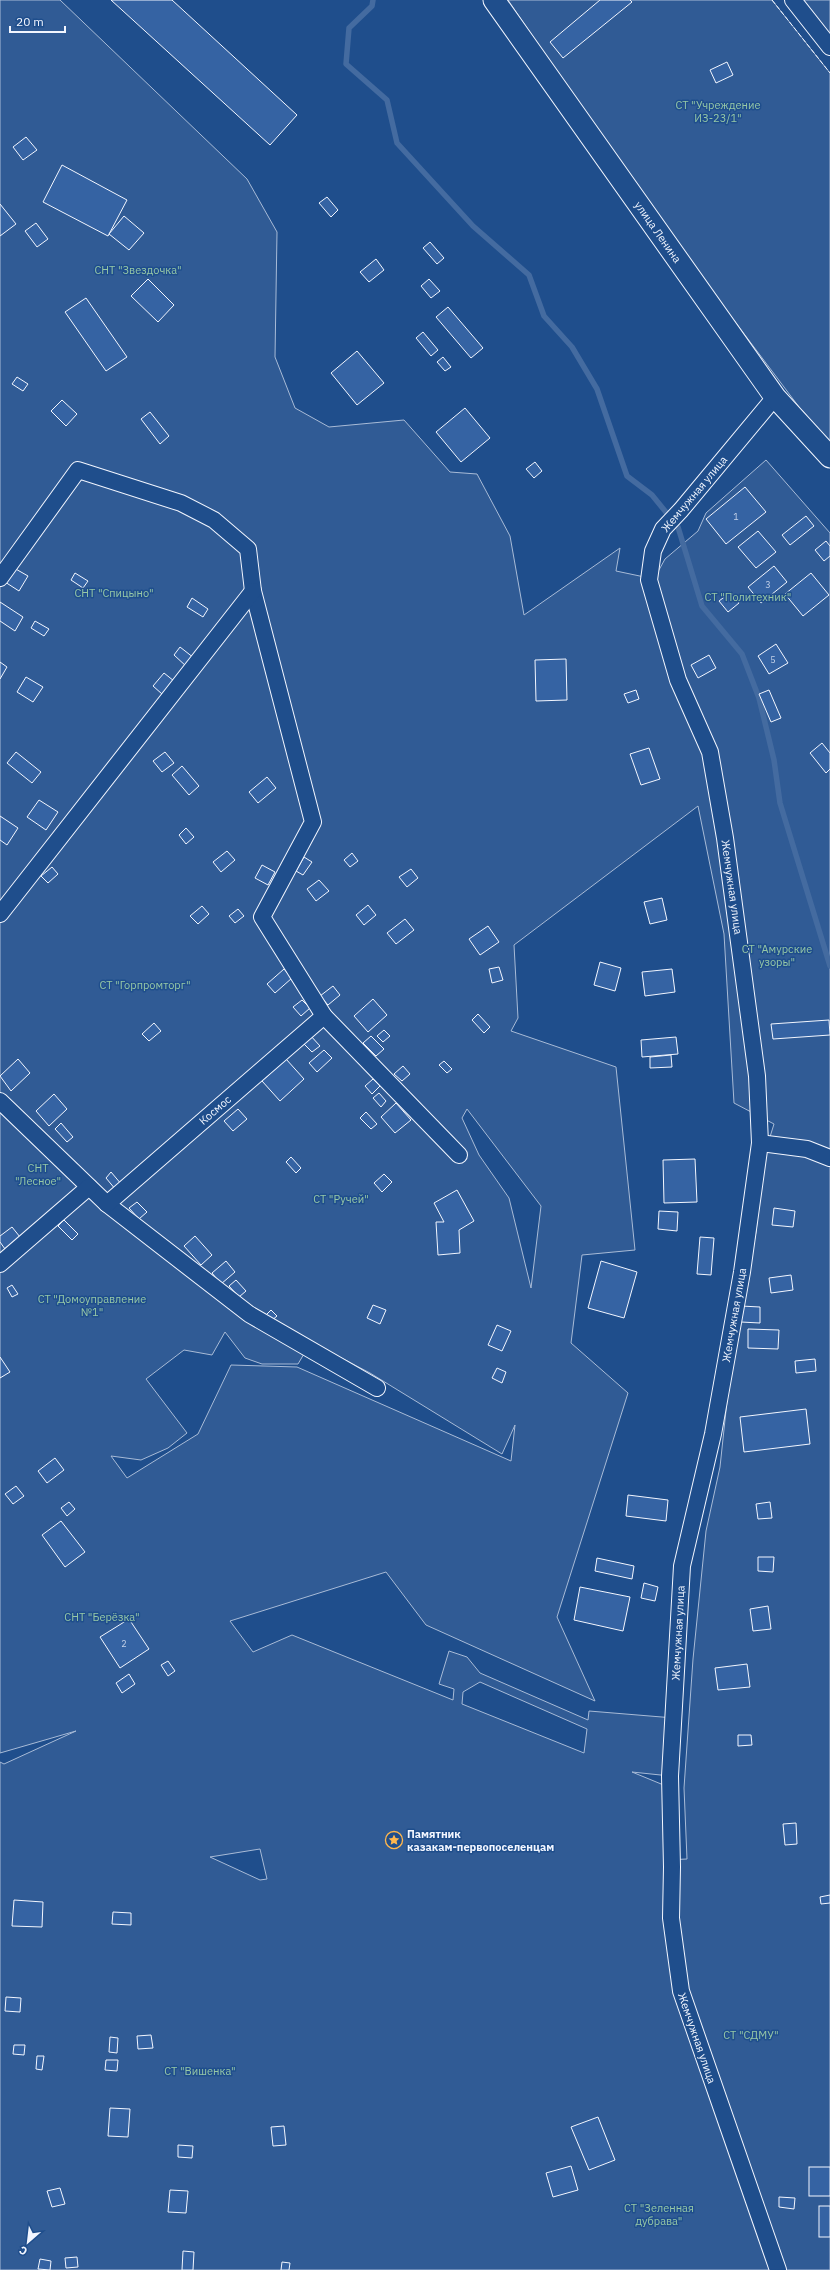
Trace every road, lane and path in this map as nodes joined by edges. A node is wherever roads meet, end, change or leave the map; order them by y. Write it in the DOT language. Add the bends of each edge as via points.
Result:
graph roads {
  1 [pos="494,0"];
  2 [pos="793,0"];
  3 [pos="830,46"];
  4 [pos="775,397"];
  5 [pos="830,457"];
  6 [pos="0,578"];
  7 [pos="253,591"];
  8 [pos="0,914"];
  9 [pos="324,1016"];
  10 [pos="0,1101"];
  11 [pos="760,1143"];
  12 [pos="459,1155"];
  13 [pos="830,1158"];
  14 [pos="89,1187"];
  15 [pos="107,1204"];
  16 [pos="0,1264"];
  17 [pos="377,1388"];
  18 [pos="778,2270"];
  1 -- 4 [label="street, улица Ленина"];
  2 -- 3 [label="street"];
  4 -- 5 [label="street, улица Ленина"];
  4 -- 11 [label="street, Жемчужная улица" via="663,529 654,551 649,580 678,680 710,752 725,838 758,1076"];
  6 -- 7 [label="street" via="78,470 181,503 214,520 248,550"];
  7 -- 8 [label="street"];
  7 -- 9 [label="street" via="313,822 262,917"];
  9 -- 12 [label="street"];
  9 -- 15 [label="street, Космос"];
  10 -- 14 [label="street"];
  11 -- 13 [label="street" via="807,1149"];
  11 -- 18 [label="street, Жемчужная улица" via="742,1272 713,1434 682,1566 670,1776 671,1918 681,1991"];
  14 -- 15 [label="street"];
  14 -- 16 [label="street"];
  15 -- 17 [label="street" via="249,1314"];
}
